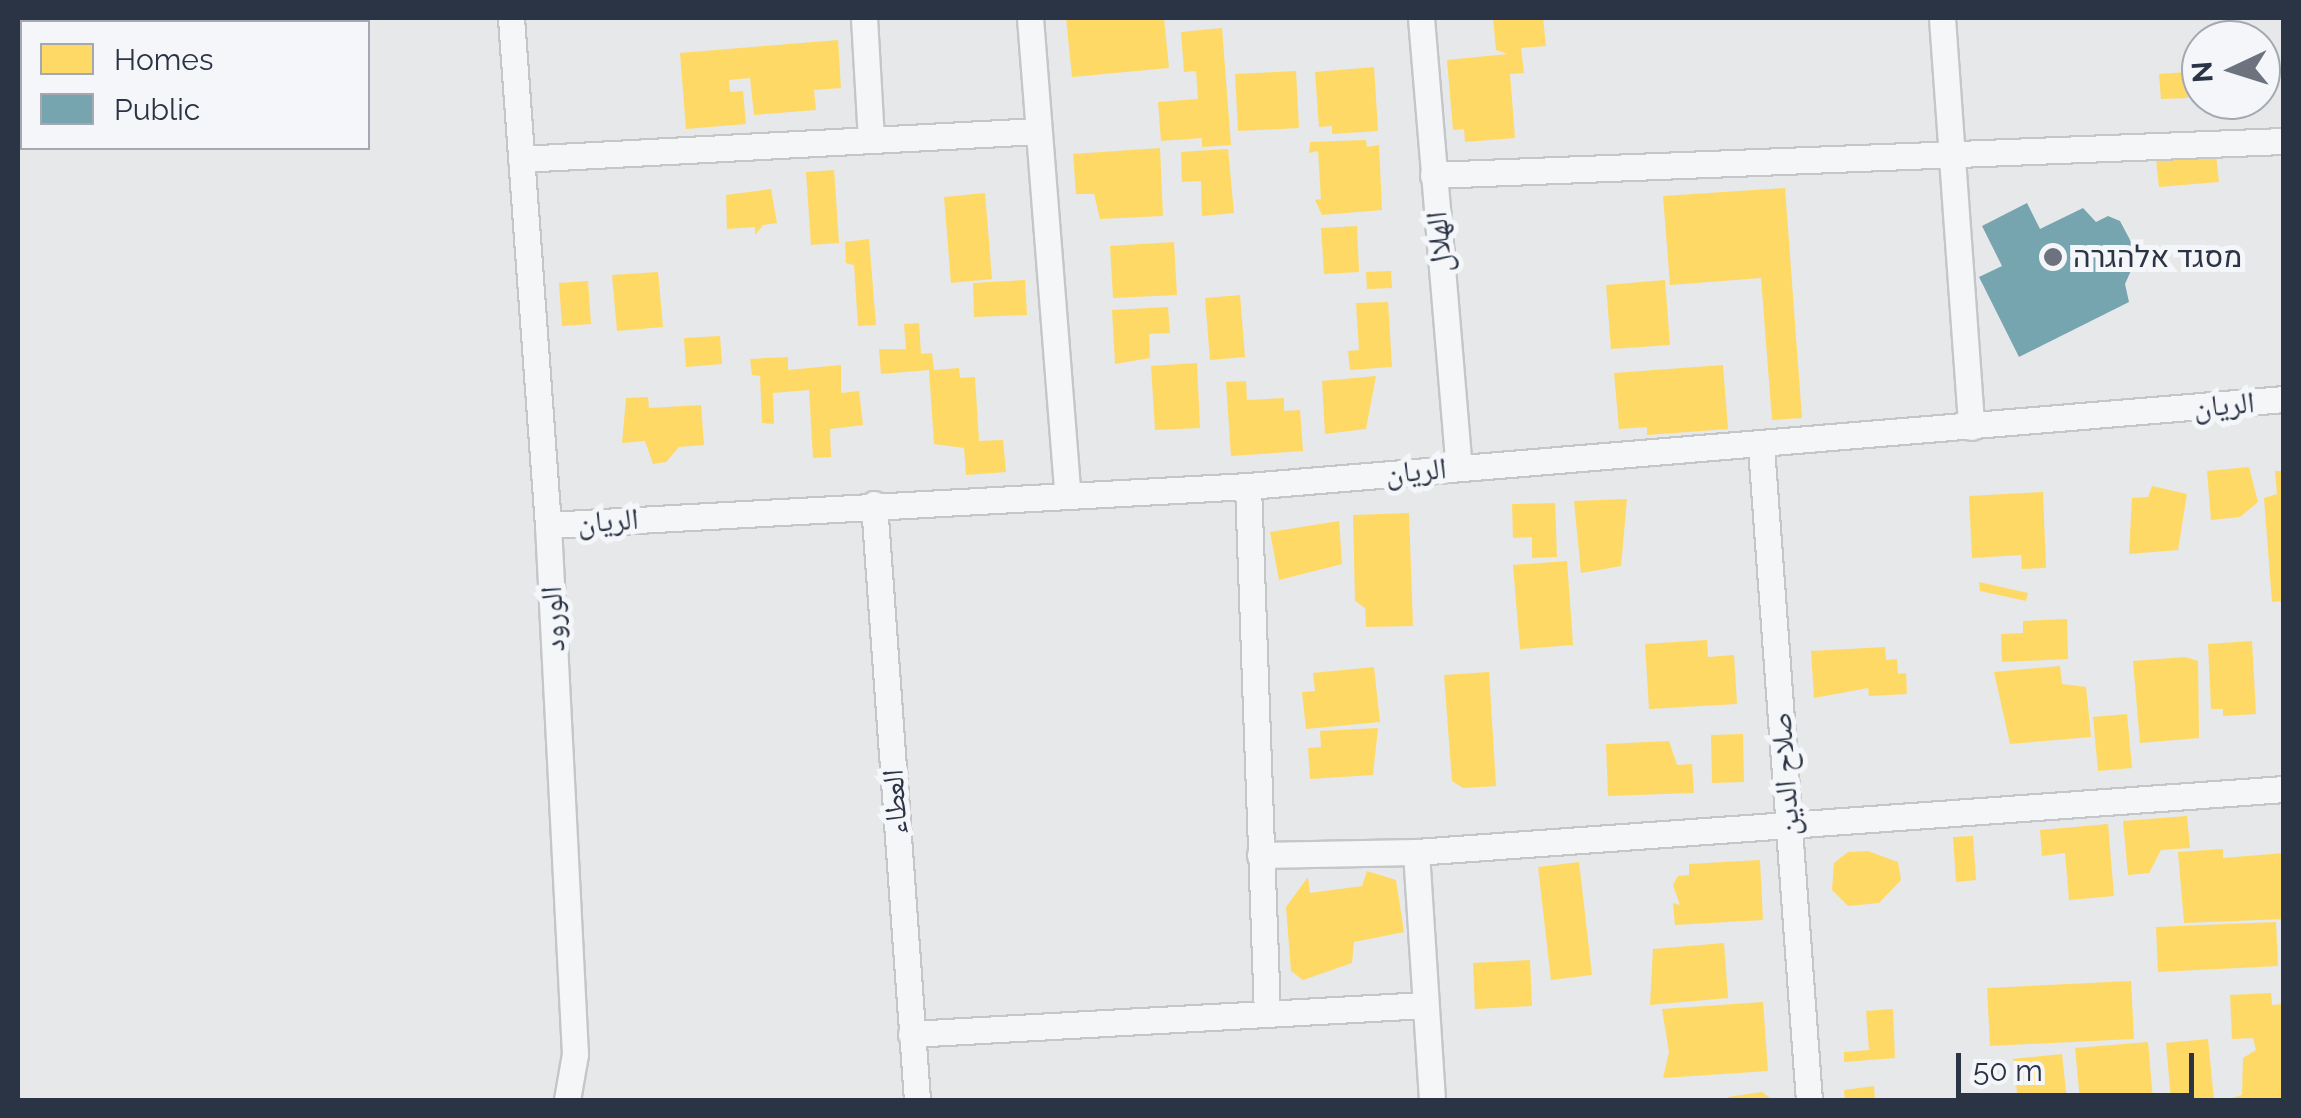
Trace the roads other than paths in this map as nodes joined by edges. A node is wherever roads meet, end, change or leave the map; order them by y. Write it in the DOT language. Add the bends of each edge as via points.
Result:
graph roads {
  1 [pos="510,18"];
  2 [pos="864,18"];
  3 [pos="1030,18"];
  4 [pos="1421,18"];
  5 [pos="1942,18"];
  6 [pos="1038,131"];
  7 [pos="871,138"];
  8 [pos="2284,141"];
  9 [pos="1952,155"];
  10 [pos="520,159"];
  11 [pos="1433,176"];
  12 [pos="2284,399"];
  13 [pos="1971,427"];
  14 [pos="1761,446"];
  15 [pos="1459,467"];
  16 [pos="1248,486"];
  17 [pos="1067,492"];
  18 [pos="874,504"];
  19 [pos="548,525"];
  20 [pos="2284,788"];
  21 [pos="1789,826"];
  22 [pos="1416,852"];
  23 [pos="1260,855"];
  24 [pos="1425,1005"];
  25 [pos="1268,1014"];
  26 [pos="911,1034"];
  27 [pos="567,1100"];
  28 [pos="917,1100"];
  29 [pos="1432,1100"];
  30 [pos="1809,1100"];
  1 -- 10 [label="street, الورود"];
  2 -- 7 [label="street"];
  3 -- 6 [label="street"];
  4 -- 11 [label="street, الهلال"];
  5 -- 9 [label="street"];
  6 -- 7 [label="street"];
  6 -- 17 [label="street"];
  7 -- 10 [label="street"];
  8 -- 9 [label="street"];
  9 -- 11 [label="street"];
  9 -- 13 [label="street"];
  10 -- 19 [label="street, الورود"];
  11 -- 15 [label="street, الهلال"];
  12 -- 13 [label="street, الريان"];
  13 -- 14 [label="street, الريان"];
  14 -- 15 [label="street, الريان"];
  14 -- 21 [label="street, صلاح الدين"];
  15 -- 16 [label="street, الريان"];
  16 -- 17 [label="street, الريان"];
  16 -- 23 [label="street"];
  17 -- 18 [label="street, الريان"];
  18 -- 19 [label="street, الريان"];
  18 -- 26 [label="street, العطاء"];
  19 -- 27 [label="street, الورود" via="575,1054"];
  20 -- 21 [label="street"];
  21 -- 22 [label="street"];
  21 -- 30 [label="street, صلاح الدين"];
  22 -- 23 [label="street"];
  22 -- 24 [label="street"];
  23 -- 25 [label="street"];
  24 -- 25 [label="street"];
  24 -- 29 [label="street"];
  25 -- 26 [label="street"];
  26 -- 28 [label="street, العطاء"];
}
